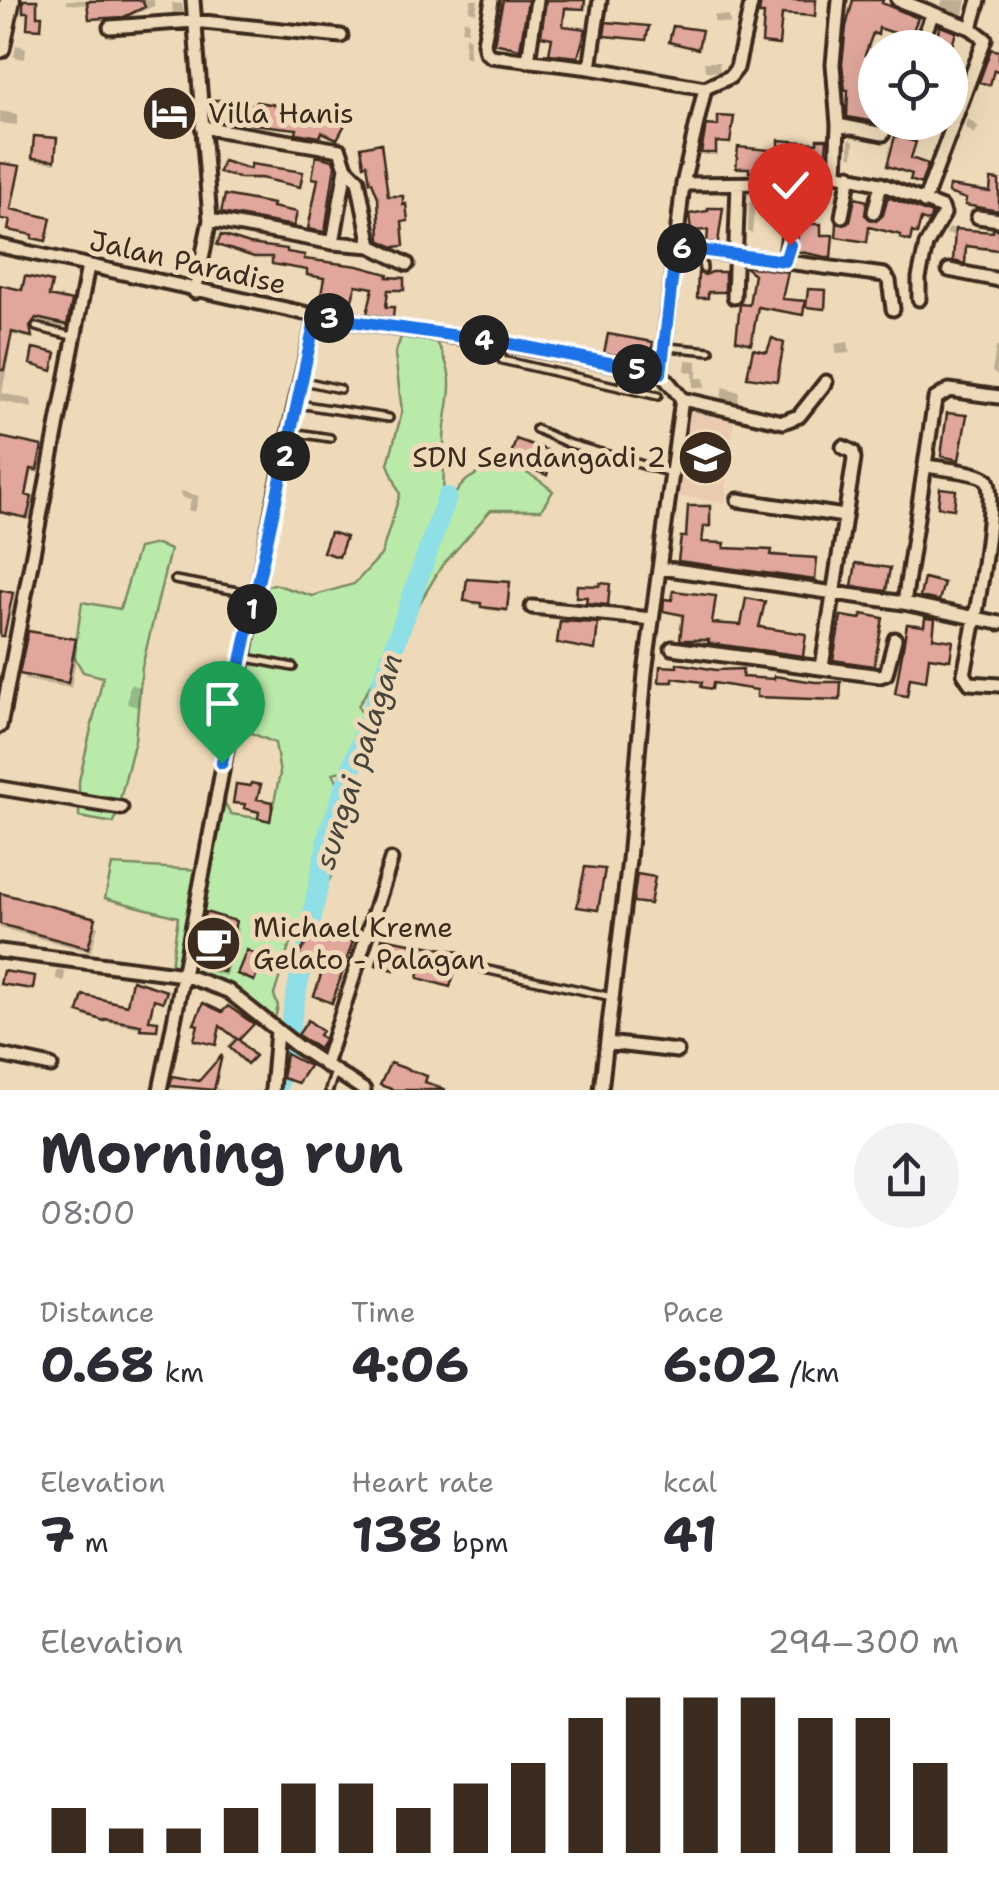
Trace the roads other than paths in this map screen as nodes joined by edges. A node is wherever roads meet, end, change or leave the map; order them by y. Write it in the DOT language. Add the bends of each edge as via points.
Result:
graph roads {
  1 [pos="10,0"];
  2 [pos="193,0"];
  3 [pos="492,0"];
  4 [pos="538,0"];
  5 [pos="600,0"];
  6 [pos="752,0"];
  7 [pos="840,0"];
  8 [pos="898,0"];
  9 [pos="979,0"];
  10 [pos="933,13"];
  11 [pos="194,20"];
  12 [pos="110,28"];
  13 [pos="971,28"];
  14 [pos="926,30"];
  15 [pos="341,36"];
  16 [pos="0,48"];
  17 [pos="528,61"];
  18 [pos="590,68"];
  19 [pos="705,88"];
  20 [pos="838,124"];
  21 [pos="202,127"];
  22 [pos="858,128"];
  23 [pos="346,168"];
  24 [pos="843,174"];
  25 [pos="784,183"];
  26 [pos="683,184"];
  27 [pos="738,184"];
  28 [pos="881,184"];
  29 [pos="924,202"];
  30 [pos="874,212"];
  31 [pos="842,216"];
  32 [pos="978,216"];
  33 [pos="210,220"];
  34 [pos="999,220"];
  35 [pos="333,243"];
  36 [pos="0,246"];
  37 [pos="371,246"];
  38 [pos="675,251"];
  39 [pos="735,257"];
  40 [pos="785,261"];
  41 [pos="406,264"];
  42 [pos="88,266"];
  43 [pos="703,269"];
  44 [pos="950,270"];
  45 [pos="999,280"];
  46 [pos="195,292"];
  47 [pos="734,297"];
  48 [pos="919,299"];
  49 [pos="893,309"];
  50 [pos="316,316"];
  51 [pos="36,328"];
  52 [pos="76,336"];
  53 [pos="501,342"];
  54 [pos="664,346"];
  55 [pos="710,351"];
  56 [pos="626,368"];
  57 [pos="661,373"];
  58 [pos="302,381"];
  59 [pos="826,382"];
  60 [pos="621,388"];
  61 [pos="340,389"];
  62 [pos="658,396"];
  63 [pos="999,397"];
  64 [pos="682,398"];
  65 [pos="297,404"];
  66 [pos="389,418"];
  67 [pos="536,429"];
  68 [pos="290,432"];
  69 [pos="330,438"];
  70 [pos="843,447"];
  71 [pos="926,466"];
  72 [pos="674,474"];
  73 [pos="738,500"];
  74 [pos="844,516"];
  75 [pos="993,560"];
  76 [pos="661,568"];
  77 [pos="176,580"];
  78 [pos="836,592"];
  79 [pos="255,594"];
  80 [pos="904,603"];
  81 [pos="532,607"];
  82 [pos="976,617"];
  83 [pos="652,619"];
  84 [pos="999,622"];
  85 [pos="895,638"];
  86 [pos="672,648"];
  87 [pos="242,657"];
  88 [pos="293,667"];
  89 [pos="822,667"];
  90 [pos="999,686"];
  91 [pos="0,726"];
  92 [pos="0,788"];
  93 [pos="121,808"];
  94 [pos="391,860"];
  95 [pos="0,951"];
  96 [pos="484,968"];
  97 [pos="184,975"];
  98 [pos="612,998"];
  99 [pos="281,1034"];
  100 [pos="606,1042"];
  101 [pos="676,1051"];
  102 [pos="0,1055"];
  103 [pos="50,1066"];
  104 [pos="330,1068"];
  105 [pos="350,1086"];
  106 [pos="160,1090"];
  107 [pos="272,1090"];
  108 [pos="329,1090"];
  109 [pos="364,1090"];
  110 [pos="601,1090"];
  1 -- 16 [label="main road"];
  2 -- 11 [label="street"];
  3 -- 17 [label="street" via="486,52"];
  4 -- 17 [label="street"];
  5 -- 18 [label="street"];
  6 -- 19 [label="street" via="737,68"];
  7 -- 20 [label="street" via="833,50"];
  8 -- 10 [label="street"];
  9 -- 13 [label="street"];
  10 -- 13 [label="street"];
  10 -- 14 [label="street"];
  11 -- 12 [label="street"];
  11 -- 15 [label="street"];
  11 -- 21 [label="street"];
  13 -- 29 [label="street" via="985,44"];
  17 -- 18 [label="street"];
  18 -- 19 [label="street"];
  19 -- 26 [label="street"];
  20 -- 22 [label="street"];
  20 -- 24 [label="street"];
  21 -- 23 [label="street" via="340,150"];
  21 -- 33 [label="street"];
  23 -- 35 [label="street"];
  23 -- 37 [label="street" via="358,180"];
  24 -- 25 [label="street"];
  24 -- 28 [label="street"];
  24 -- 31 [label="street"];
  25 -- 27 [label="street"];
  25 -- 40 [label="street" via="790,228"];
  26 -- 27 [label="street"];
  26 -- 38 [label="street"];
  27 -- 39 [label="street"];
  28 -- 29 [label="street"];
  28 -- 30 [label="street"];
  29 -- 48 [label="street" via="944,214 926,246"];
  32 -- 34 [label="street"];
  33 -- 35 [label="street"];
  33 -- 46 [label="street"];
  35 -- 37 [label="street"];
  36 -- 42 [label="street, Jalan Paradise"];
  37 -- 41 [label="street"];
  38 -- 39 [label="street"];
  38 -- 43 [label="lane" via="702,260"];
  38 -- 54 [label="street"];
  39 -- 40 [label="street"];
  39 -- 47 [label="street"];
  40 -- 49 [label="street" via="884,275"];
  42 -- 46 [label="street, Jalan Paradise"];
  42 -- 52 [label="street"];
  44 -- 45 [label="street"];
  46 -- 50 [label="street, Jalan Paradise"];
  50 -- 53 [label="street, Jalan Paradise"];
  50 -- 58 [label="street"];
  51 -- 52 [label="lane"];
  52 -- 91 [label="street"];
  53 -- 56 [label="street, Jalan Paradise"];
  53 -- 60 [label="lane" via="502,360"];
  54 -- 55 [label="lane"];
  54 -- 57 [label="street"];
  56 -- 57 [label="street, Jalan Paradise"];
  56 -- 60 [label="lane"];
  57 -- 64 [label="street"];
  58 -- 61 [label="lane"];
  58 -- 65 [label="street"];
  59 -- 64 [label="street" via="798,416 783,422"];
  60 -- 62 [label="lane"];
  63 -- 71 [label="street" via="941,392"];
  64 -- 72 [label="street"];
  65 -- 66 [label="lane"];
  65 -- 68 [label="street"];
  67 -- 72 [label="lane"];
  68 -- 69 [label="lane"];
  68 -- 79 [label="street"];
  70 -- 74 [label="street" via="854,460"];
  71 -- 75 [label="street" via="986,478 993,495"];
  71 -- 80 [label="street"];
  72 -- 76 [label="street"];
  73 -- 74 [label="street"];
  74 -- 78 [label="street"];
  75 -- 82 [label="street"];
  76 -- 78 [label="street"];
  76 -- 83 [label="street"];
  77 -- 79 [label="lane"];
  78 -- 80 [label="street"];
  78 -- 89 [label="street"];
  79 -- 87 [label="street"];
  80 -- 82 [label="street"];
  81 -- 83 [label="street"];
  82 -- 84 [label="street"];
  82 -- 90 [label="street" via="964,674 970,683"];
  83 -- 98 [label="street"];
  85 -- 89 [label="street" via="884,676"];
  86 -- 89 [label="street"];
  87 -- 88 [label="lane"];
  87 -- 97 [label="street"];
  92 -- 93 [label="street"];
  94 -- 104 [label="street"];
  95 -- 97 [label="street"];
  96 -- 98 [label="lane"];
  97 -- 99 [label="street" via="228,991"];
  97 -- 106 [label="street"];
  98 -- 100 [label="street"];
  99 -- 104 [label="street"];
  99 -- 107 [label="street"];
  100 -- 101 [label="street"];
  100 -- 110 [label="street"];
  102 -- 103 [label="street"];
  104 -- 105 [label="street"];
  104 -- 108 [label="lane"];
  105 -- 109 [label="street"];
}
